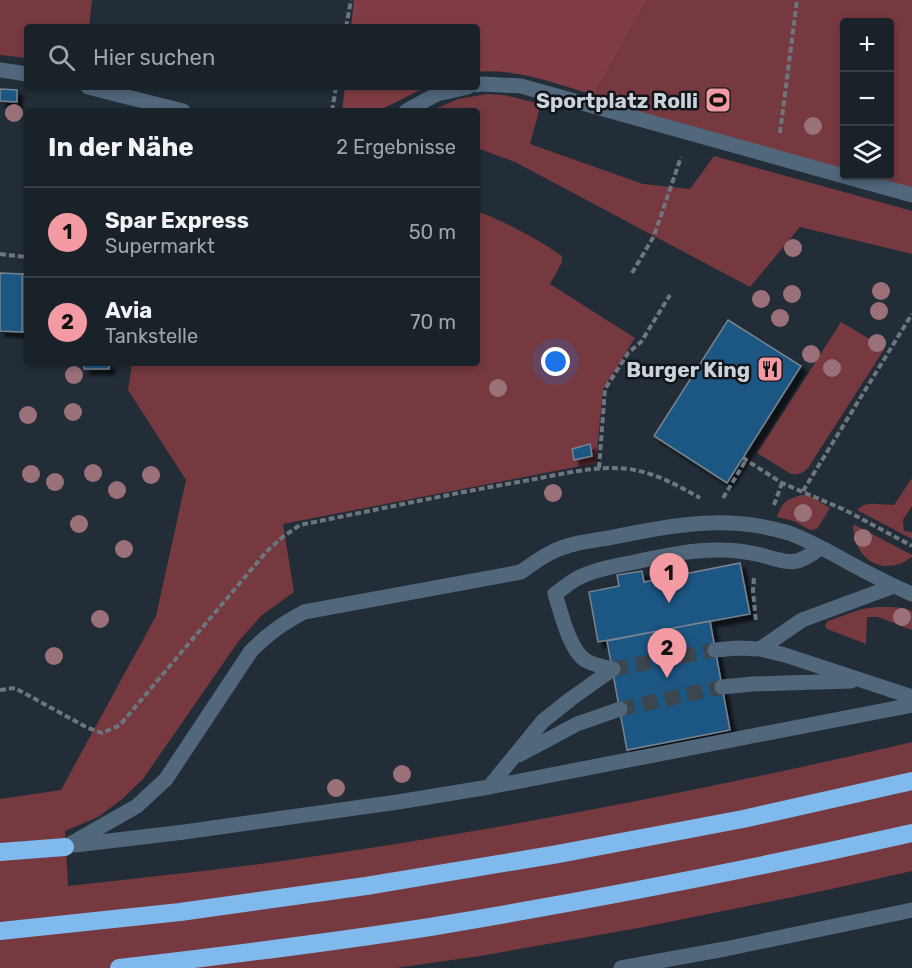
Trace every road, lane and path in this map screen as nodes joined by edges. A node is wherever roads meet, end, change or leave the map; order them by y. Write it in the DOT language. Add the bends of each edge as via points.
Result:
graph roads {
  1 [pos="351,0"];
  2 [pos="797,0"];
  3 [pos="347,24"];
  4 [pos="0,70"];
  5 [pos="24,73"];
  6 [pos="480,84"];
  7 [pos="100,90"];
  8 [pos="336,90"];
  9 [pos="455,90"];
  10 [pos="171,108"];
  11 [pos="332,108"];
  12 [pos="411,108"];
  13 [pos="778,157"];
  14 [pos="671,184"];
  15 [pos="912,195"];
  16 [pos="0,255"];
  17 [pos="24,257"];
  18 [pos="632,273"];
  19 [pos="670,295"];
  20 [pos="912,314"];
  21 [pos="743,457"];
  22 [pos="599,468"];
  23 [pos="803,491"];
  24 [pos="705,500"];
  25 [pos="912,546"];
  26 [pos="820,548"];
  27 [pos="894,586"];
  28 [pos="912,594"];
  29 [pos="760,649"];
  30 [pos="715,650"];
  31 [pos="864,680"];
  32 [pos="722,687"];
  33 [pos="0,690"];
  34 [pos="912,697"];
  35 [pos="912,705"];
  36 [pos="620,709"];
  37 [pos="514,758"];
  38 [pos="912,781"];
  39 [pos="489,787"];
  40 [pos="912,833"];
  41 [pos="65,847"];
  42 [pos="0,852"];
  43 [pos="912,910"];
  44 [pos="0,931"];
  45 [pos="118,968"];
  46 [pos="621,968"];
  1 -- 3 [label="path"];
  2 -- 13 [label="path"];
  4 -- 5 [label="street"];
  6 -- 13 [label="street" via="521,86"];
  7 -- 10 [label="street"];
  8 -- 11 [label="path"];
  9 -- 12 [label="street" via="437,94"];
  13 -- 15 [label="street"];
  14 -- 18 [label="path" via="654,236"];
  16 -- 17 [label="path"];
  19 -- 22 [label="path" via="605,389"];
  20 -- 23 [label="path"];
  21 -- 23 [label="path" via="782,483"];
  22 -- 24 [label="path" via="652,474"];
  22 -- 33 [label="path" via="300,525 267,551 120,724 102,733 15,688"];
  23 -- 25 [label="path"];
  26 -- 27 [label="street"];
  26 -- 37 [label="street" via="795,562 735,550 676,553 597,570 573,581 555,594 573,648 585,660 613,669 543,721"];
  26 -- 41 [label="street" via="768,528 721,522 668,526 569,545 550,552 521,572 304,612 282,624 252,651 166,779 137,806"];
  27 -- 28 [label="street"];
  27 -- 29 [label="street" via="802,620"];
  29 -- 30 [label="street"];
  29 -- 31 [label="street"];
  31 -- 32 [label="street"];
  31 -- 34 [label="street"];
  35 -- 39 [label="street"];
  36 -- 37 [label="street" via="577,724"];
  37 -- 39 [label="street"];
  38 -- 44 [label="highway" via="743,819 366,886 180,912"];
  39 -- 41 [label="street"];
  40 -- 45 [label="highway" via="525,911 270,950"];
  41 -- 42 [label="highway"];
  43 -- 46 [label="street"];
}
